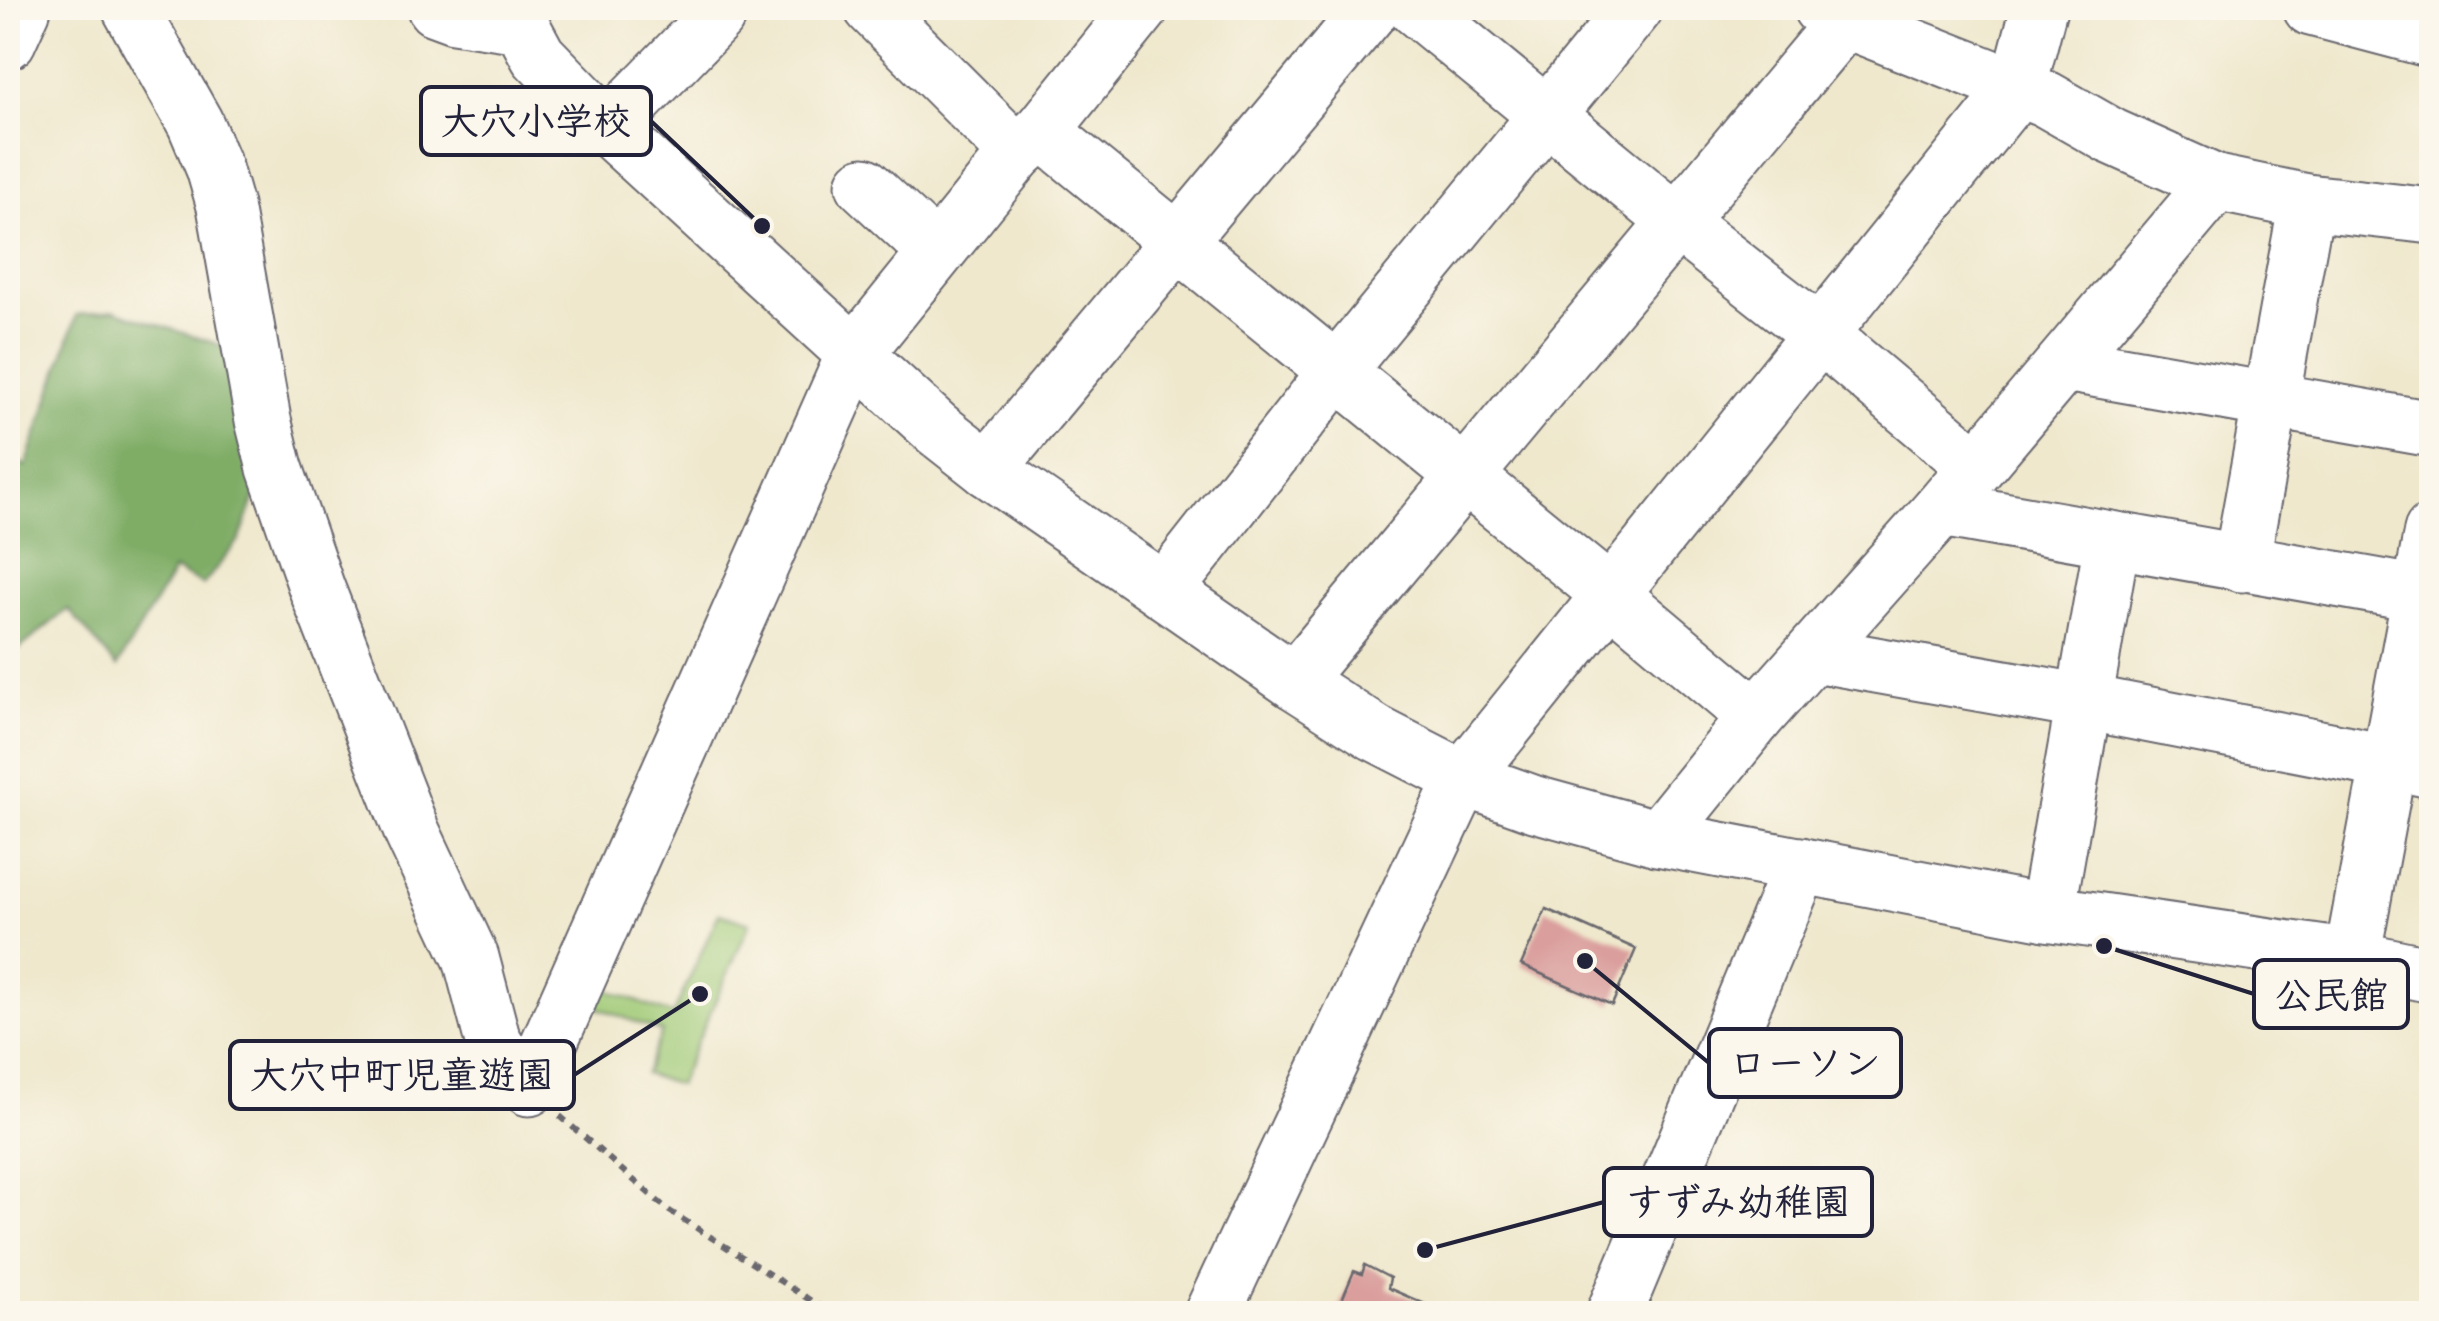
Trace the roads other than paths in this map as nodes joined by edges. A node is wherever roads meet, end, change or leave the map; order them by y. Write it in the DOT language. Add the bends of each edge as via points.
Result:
graph roads {
  1 [pos="23,8"];
  2 [pos="130,8"];
  3 [pos="436,8"];
  4 [pos="872,8"];
  5 [pos="1372,8"];
  6 [pos="1416,8"];
  7 [pos="1635,8"];
  8 [pos="2039,8"];
  9 [pos="2312,8"];
  10 [pos="1125,14"];
  11 [pos="1833,14"];
  12 [pos="516,16"];
  13 [pos="717,16"];
  14 [pos="2377,16"];
  15 [pos="2432,40"];
  16 [pos="8,41"];
  17 [pos="2018,88"];
  18 [pos="1549,114"];
  19 [pos="608,128"];
  20 [pos="1029,142"];
  21 [pos="2216,183"];
  22 [pos="864,185"];
  23 [pos="2307,202"];
  24 [pos="2432,216"];
  25 [pos="1677,222"];
  26 [pos="1176,241"];
  27 [pos="936,252"];
  28 [pos="1821,335"];
  29 [pos="854,355"];
  30 [pos="2064,364"];
  31 [pos="1338,371"];
  32 [pos="2271,402"];
  33 [pos="2432,430"];
  34 [pos="1976,466"];
  35 [pos="988,469"];
  36 [pos="1466,476"];
  37 [pos="1941,509"];
  38 [pos="2432,531"];
  39 [pos="2112,542"];
  40 [pos="2241,564"];
  41 [pos="1164,590"];
  42 [pos="1610,594"];
  43 [pos="2426,595"];
  44 [pos="1814,654"];
  45 [pos="1294,681"];
  46 [pos="2084,702"];
  47 [pos="1756,717"];
  48 [pos="2410,766"];
  49 [pos="1463,778"];
  50 [pos="1658,838"];
  51 [pos="1801,865"];
  52 [pos="2046,913"];
  53 [pos="2352,958"];
  54 [pos="2432,975"];
  55 [pos="1212,1314"];
  56 [pos="1614,1314"];
  1 -- 16 [label="street"];
  2 -- 29 [label="street" via="214,168 263,420 317,588 412,832 471,958 492,1038 529,1088"];
  3 -- 12 [label="street"];
  4 -- 20 [label="street"];
  5 -- 26 [label="street"];
  6 -- 18 [label="street"];
  7 -- 18 [label="street"];
  8 -- 17 [label="street"];
  9 -- 14 [label="street"];
  10 -- 20 [label="street"];
  11 -- 17 [label="street"];
  11 -- 25 [label="street"];
  12 -- 19 [label="street" via="538,56"];
  13 -- 19 [label="street"];
  14 -- 15 [label="street"];
  17 -- 21 [label="street"];
  17 -- 28 [label="street"];
  18 -- 25 [label="street"];
  18 -- 31 [label="street"];
  19 -- 29 [label="street"];
  20 -- 26 [label="street"];
  20 -- 27 [label="street"];
  21 -- 23 [label="street"];
  21 -- 30 [label="street"];
  22 -- 27 [label="street"];
  23 -- 24 [label="street"];
  23 -- 32 [label="street"];
  25 -- 28 [label="street"];
  25 -- 36 [label="street"];
  26 -- 31 [label="street"];
  26 -- 35 [label="street"];
  27 -- 29 [label="street"];
  28 -- 34 [label="street"];
  28 -- 42 [label="street"];
  29 -- 35 [label="street"];
  30 -- 32 [label="street"];
  30 -- 34 [label="street"];
  31 -- 36 [label="street"];
  31 -- 41 [label="street"];
  32 -- 33 [label="street"];
  32 -- 40 [label="street"];
  34 -- 37 [label="street"];
  35 -- 41 [label="street"];
  36 -- 42 [label="street"];
  36 -- 45 [label="street"];
  37 -- 39 [label="street"];
  37 -- 44 [label="street"];
  38 -- 43 [label="street"];
  39 -- 40 [label="street"];
  39 -- 46 [label="street"];
  40 -- 43 [label="street"];
  41 -- 45 [label="street"];
  42 -- 47 [label="street"];
  42 -- 49 [label="street"];
  43 -- 48 [label="street"];
  44 -- 46 [label="street"];
  44 -- 47 [label="street"];
  45 -- 49 [label="street"];
  46 -- 48 [label="street"];
  46 -- 52 [label="street"];
  47 -- 50 [label="street"];
  48 -- 53 [label="street"];
  49 -- 50 [label="street"];
  49 -- 55 [label="street"];
  50 -- 51 [label="street"];
  51 -- 52 [label="street"];
  51 -- 56 [label="street"];
  52 -- 53 [label="street"];
  53 -- 54 [label="street"];
}
